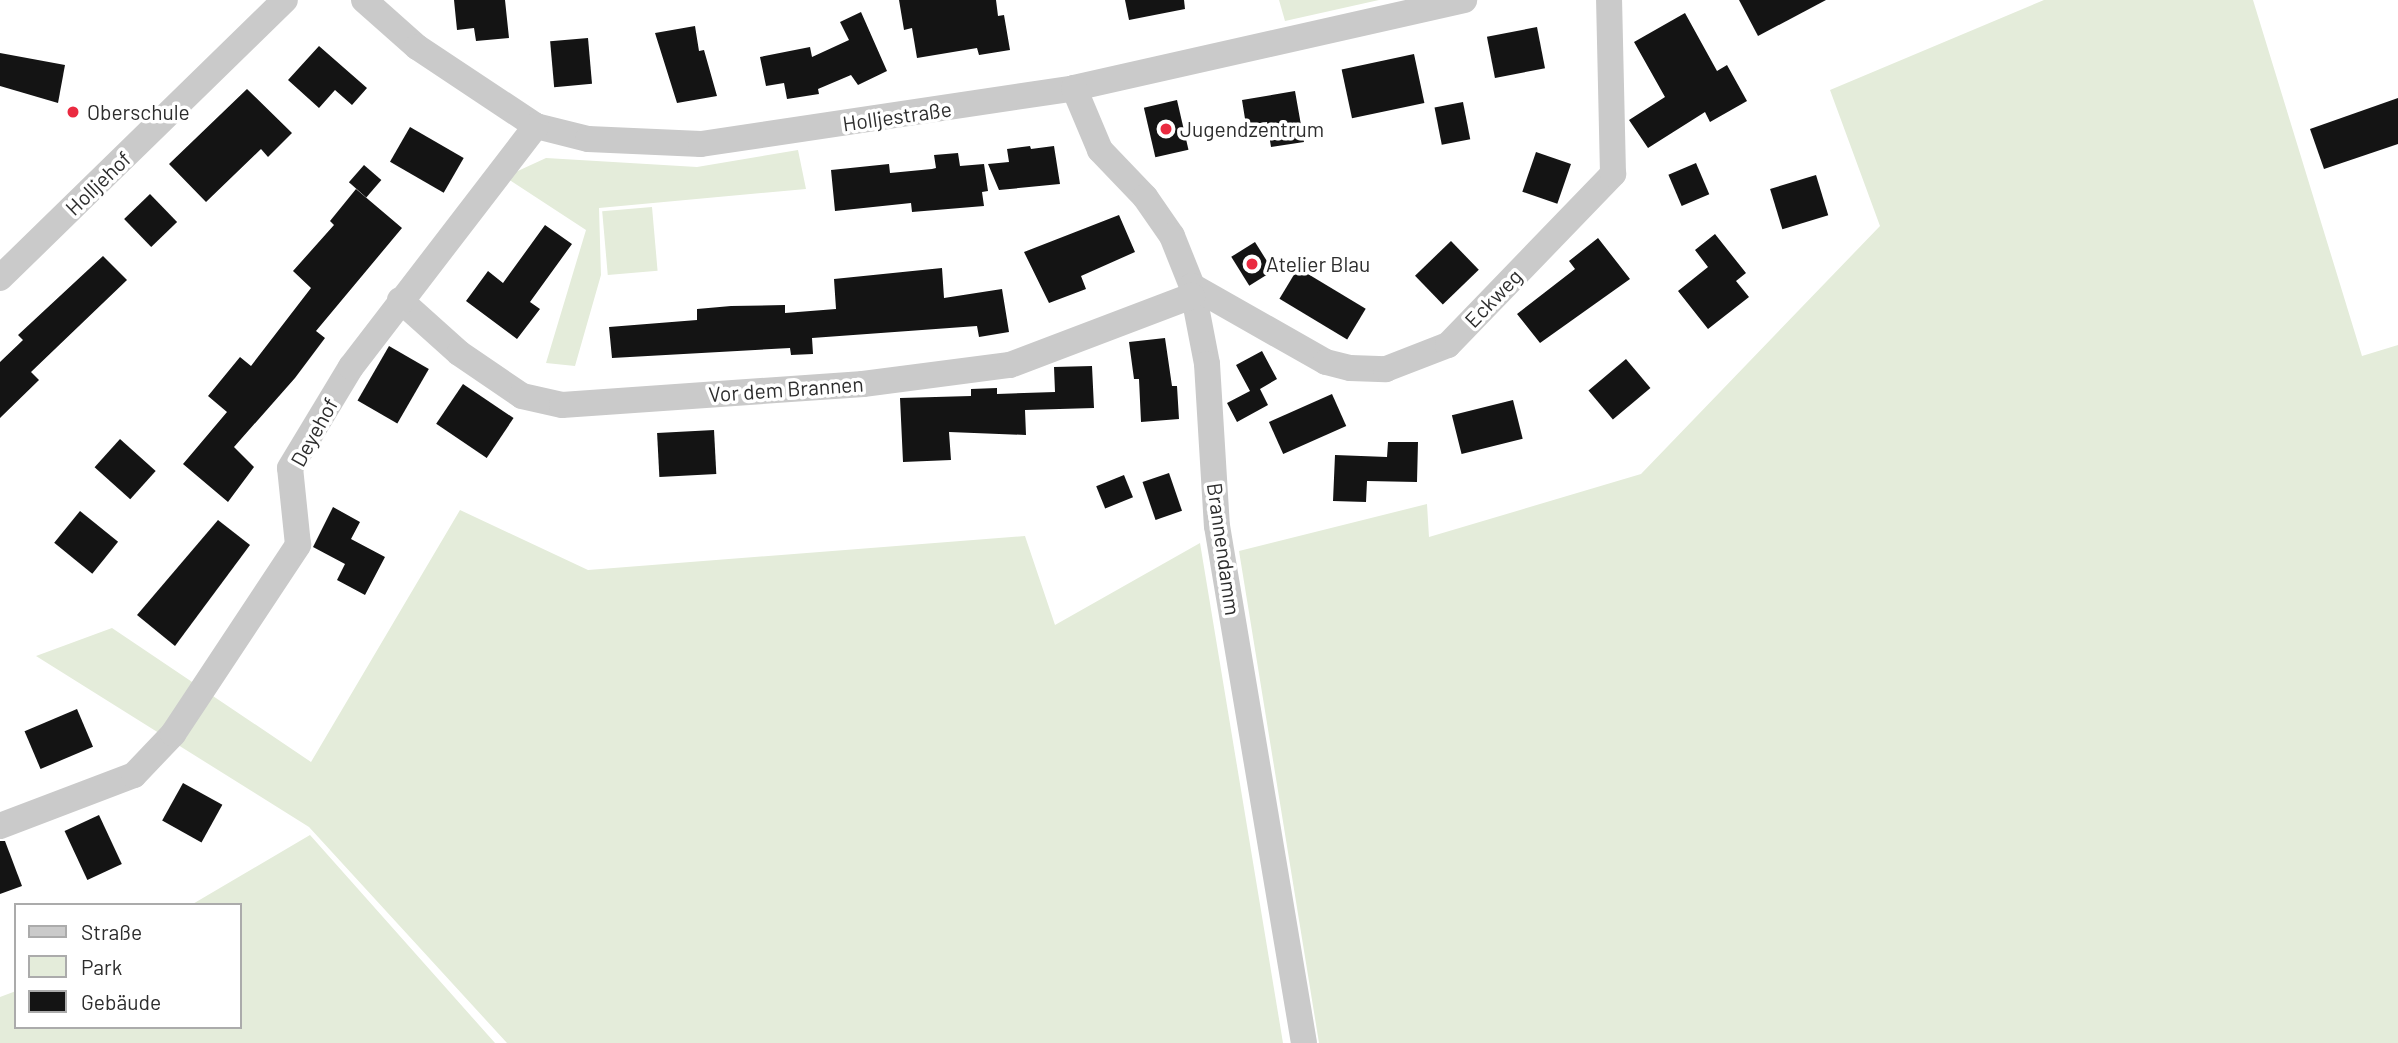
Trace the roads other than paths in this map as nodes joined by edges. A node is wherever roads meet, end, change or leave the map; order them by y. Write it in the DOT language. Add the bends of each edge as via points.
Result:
graph roads {
  1 [pos="285,0"];
  2 [pos="364,0"];
  3 [pos="1464,0"];
  4 [pos="1609,0"];
  5 [pos="1074,88"];
  6 [pos="536,126"];
  7 [pos="0,278"];
  8 [pos="1192,291"];
  9 [pos="400,300"];
  10 [pos="0,826"];
  11 [pos="1304,1043"];
  1 -- 7 [label="street, Holljehof"];
  2 -- 6 [label="street, Holljestraße" via="417,47"];
  3 -- 5 [label="street, Holljestraße"];
  4 -- 8 [label="street, Eckweg" via="1613,174 1448,345 1386,369 1350,368 1326,362"];
  5 -- 6 [label="street, Holljestraße" via="701,144 588,139"];
  5 -- 8 [label="street, Brannendamm" via="1100,150 1145,197 1172,236"];
  6 -- 9 [label="street, Deyehof"];
  8 -- 9 [label="street, Vor dem Brannen" via="1010,365 863,384 562,405 522,396 459,353"];
  8 -- 11 [label="street, Brannendamm" via="1207,364 1217,526"];
  9 -- 10 [label="street, Deyehof" via="351,367 290,468 298,545 185,718 134,775"];
}
